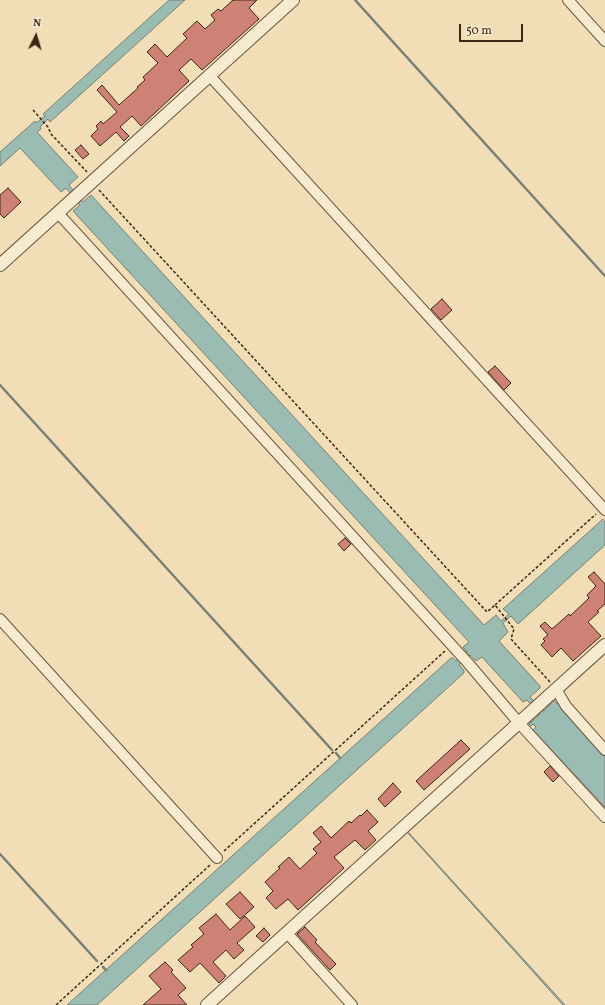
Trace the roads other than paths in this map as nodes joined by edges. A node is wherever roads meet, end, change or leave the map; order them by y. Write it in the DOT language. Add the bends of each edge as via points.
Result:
graph roads {
  1 [pos="293,0"];
  2 [pos="568,0"];
  3 [pos="605,41"];
  4 [pos="210,75"];
  5 [pos="58,212"];
  6 [pos="0,265"];
  7 [pos="604,509"];
  8 [pos="0,619"];
  9 [pos="605,645"];
  10 [pos="556,689"];
  11 [pos="519,722"];
  12 [pos="605,750"];
  13 [pos="605,817"];
  14 [pos="217,858"];
  15 [pos="287,933"];
  16 [pos="207,1005"];
  17 [pos="352,1005"];
  1 -- 4 [label="street"];
  2 -- 3 [label="street"];
  4 -- 5 [label="street"];
  4 -- 7 [label="street"];
  5 -- 6 [label="street"];
  5 -- 11 [label="street"];
  8 -- 14 [label="street"];
  9 -- 10 [label="street"];
  10 -- 11 [label="street"];
  10 -- 12 [label="street" via="566,706"];
  11 -- 13 [label="street"];
  11 -- 15 [label="street"];
  15 -- 16 [label="street"];
  15 -- 17 [label="street"];
}
